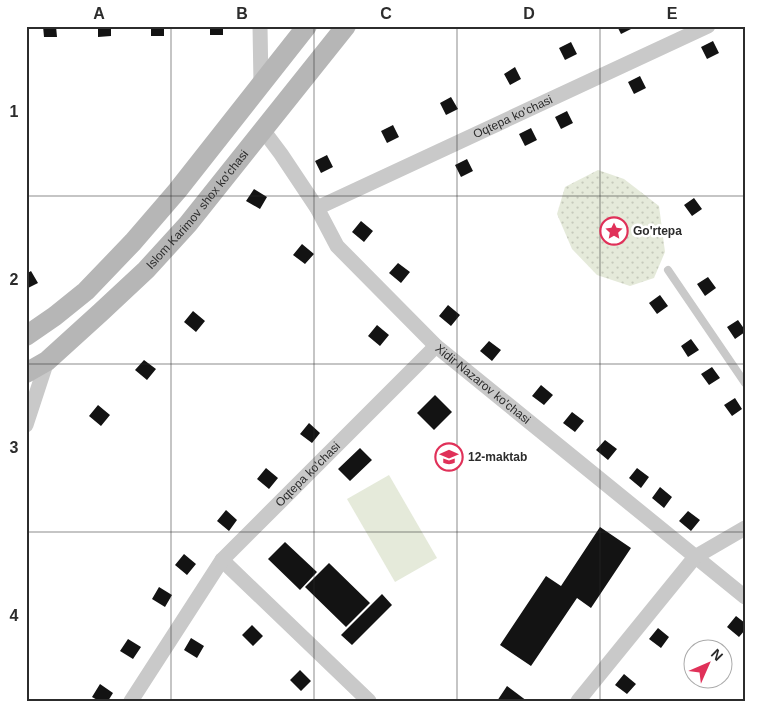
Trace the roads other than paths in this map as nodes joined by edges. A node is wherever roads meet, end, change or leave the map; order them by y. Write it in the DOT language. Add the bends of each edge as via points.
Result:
graph roads {
  1 [pos="260,26"];
  2 [pos="307,26"];
  3 [pos="346,26"];
  4 [pos="708,26"];
  5 [pos="261,84"];
  6 [pos="263,130"];
  7 [pos="317,208"];
  8 [pos="668,270"];
  9 [pos="26,336"];
  10 [pos="436,346"];
  11 [pos="47,361"];
  12 [pos="26,373"];
  13 [pos="745,383"];
  14 [pos="26,425"];
  15 [pos="745,528"];
  16 [pos="695,557"];
  17 [pos="222,560"];
  18 [pos="745,597"];
  19 [pos="131,701"];
  20 [pos="369,701"];
  21 [pos="578,701"];
  1 -- 5 [label="street"];
  2 -- 5 [label="main road"];
  3 -- 6 [label="main road, Islom Karimov shox ko'chasi"];
  4 -- 7 [label="street, Oqtepa ko'chasi"];
  5 -- 9 [label="main road" via="133,242 86,291"];
  6 -- 7 [label="street, Xidir Nazarov ko'chasi"];
  6 -- 11 [label="main road, Islom Karimov shox ko'chasi" via="152,264"];
  7 -- 10 [label="street, Xidir Nazarov ko'chasi" via="337,246"];
  8 -- 13 [label="lane"];
  10 -- 16 [label="street, Xidir Nazarov ko'chasi"];
  10 -- 17 [label="street, Oqtepa ko'chasi"];
  11 -- 12 [label="main road, Islom Karimov shox ko'chasi"];
  11 -- 14 [label="street"];
  15 -- 16 [label="street"];
  16 -- 18 [label="street, Xidir Nazarov ko'chasi"];
  16 -- 21 [label="street"];
  17 -- 19 [label="street, Oqtepa ko'chasi"];
  17 -- 20 [label="street"];
}
